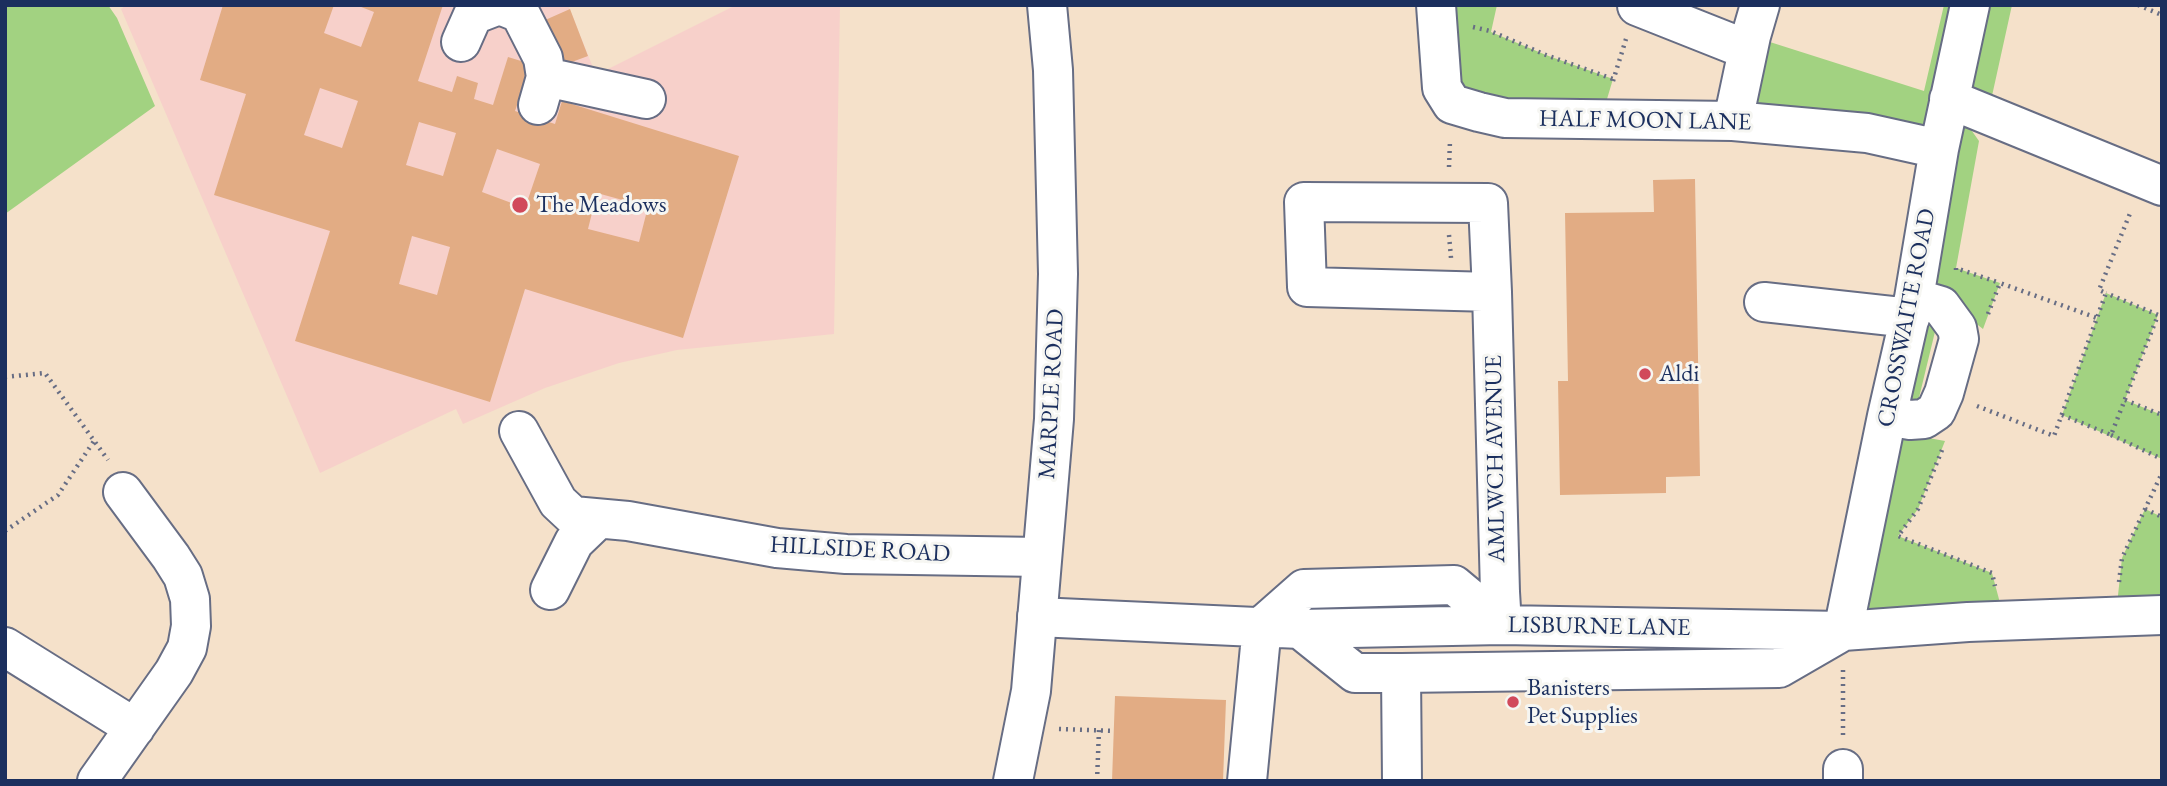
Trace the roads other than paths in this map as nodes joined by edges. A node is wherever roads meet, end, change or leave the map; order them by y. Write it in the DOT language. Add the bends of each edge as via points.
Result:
graph roads {
  1 [pos="499,5"];
  2 [pos="1047,5"];
  3 [pos="1760,5"];
  4 [pos="1970,5"];
  5 [pos="1637,6"];
  6 [pos="1437,12"];
  7 [pos="461,42"];
  8 [pos="1748,50"];
  9 [pos="646,99"];
  10 [pos="1949,99"];
  11 [pos="1733,121"];
  12 [pos="1939,149"];
  13 [pos="2153,182"];
  14 [pos="1492,292"];
  15 [pos="1764,302"];
  16 [pos="1912,308"];
  17 [pos="1887,416"];
  18 [pos="519,431"];
  19 [pos="123,492"];
  20 [pos="598,519"];
  21 [pos="1041,558"];
  22 [pos="550,590"];
  23 [pos="2162,615"];
  24 [pos="1037,617"];
  25 [pos="1503,625"];
  26 [pos="1262,626"];
  27 [pos="1300,629"];
  28 [pos="1843,631"];
  29 [pos="5,647"];
  30 [pos="1401,673"];
  31 [pos="135,728"];
  32 [pos="97,781"];
  33 [pos="1013,781"];
  34 [pos="1247,781"];
  35 [pos="1402,781"];
  1 -- 7 [label="street" via="472,15"];
  1 -- 9 [label="street" via="520,13 543,58 542,91"];
  2 -- 21 [label="street, MARPLE ROAD" via="1058,274 1054,419"];
  3 -- 8 [label="street"];
  4 -- 10 [label="street, CROSSWAITE ROAD"];
  5 -- 8 [label="street"];
  6 -- 11 [label="street, HALF MOON LANE" via="1442,88 1452,104 1505,118"];
  8 -- 11 [label="street"];
  10 -- 12 [label="street, CROSSWAITE ROAD"];
  10 -- 13 [label="street"];
  11 -- 12 [label="street, HALF MOON LANE" via="1867,133"];
  12 -- 16 [label="street, CROSSWAITE ROAD"];
  14 -- 14 [label="street, AMLWCH AVENUE" via="1307,287 1304,202 1488,203"];
  14 -- 25 [label="street, AMLWCH AVENUE"];
  15 -- 16 [label="street"];
  16 -- 17 [label="street, CROSSWAITE ROAD"];
  16 -- 17 [label="street" via="1941,306 1957,328 1959,339 1936,411 1924,419"];
  17 -- 28 [label="street, CROSSWAITE ROAD"];
  18 -- 20 [label="street, HILLSIDE ROAD" via="558,502 573,516"];
  19 -- 31 [label="street" via="163,527 190,599 187,649"];
  20 -- 21 [label="street, HILLSIDE ROAD" via="777,548"];
  20 -- 22 [label="street" via="574,542"];
  21 -- 24 [label="street, MARPLE ROAD"];
  23 -- 28 [label="street, LISBURNE LANE"];
  24 -- 26 [label="street, LISBURNE LANE"];
  24 -- 33 [label="street, MARPLE ROAD" via="1031,691"];
  25 -- 26 [label="street" via="1454,585 1304,589"];
  25 -- 27 [label="street, LISBURNE LANE"];
  25 -- 28 [label="street, LISBURNE LANE"];
  26 -- 27 [label="street, LISBURNE LANE"];
  26 -- 34 [label="street"];
  27 -- 30 [label="street" via="1355,673"];
  28 -- 30 [label="street" via="1779,668"];
  29 -- 31 [label="street"];
  30 -- 35 [label="street"];
  31 -- 32 [label="street"];
}
